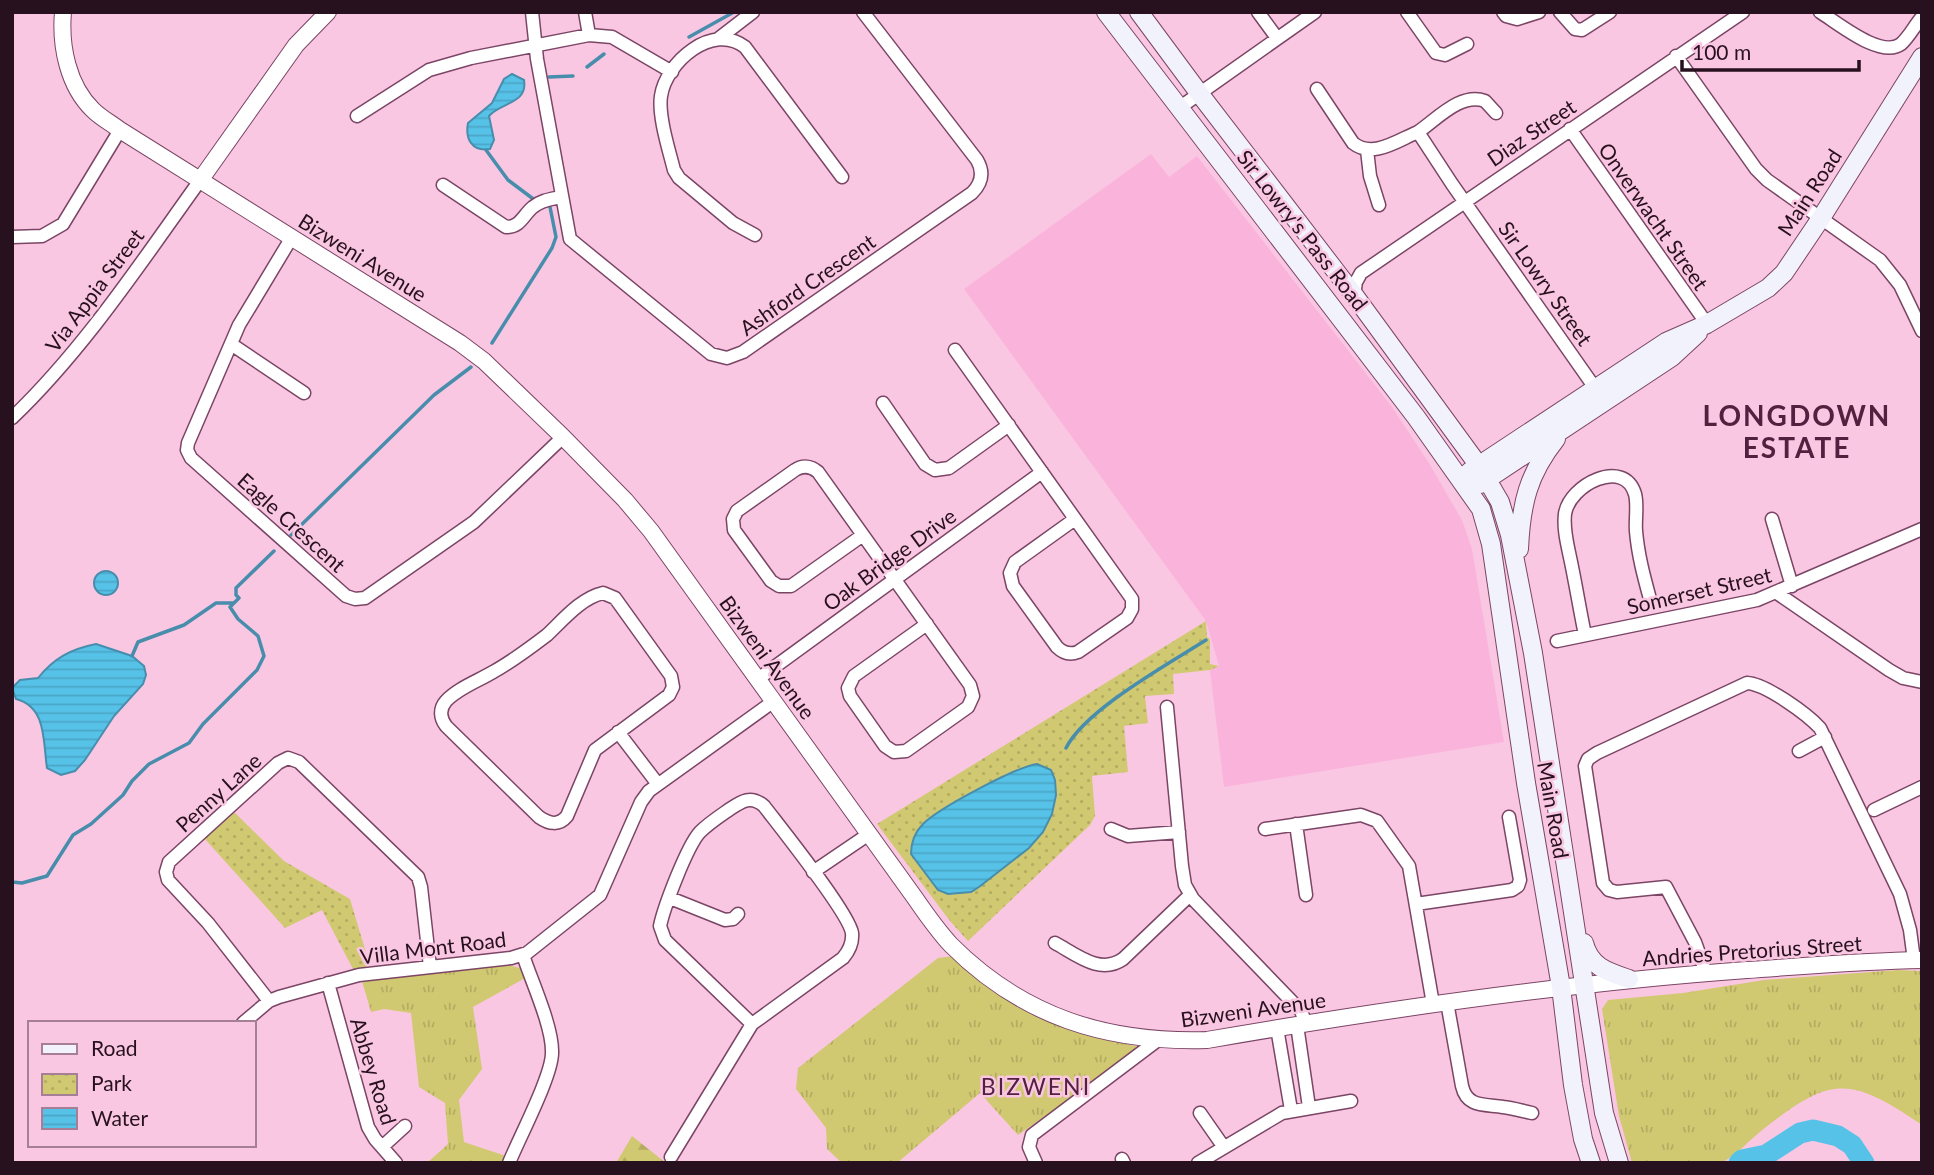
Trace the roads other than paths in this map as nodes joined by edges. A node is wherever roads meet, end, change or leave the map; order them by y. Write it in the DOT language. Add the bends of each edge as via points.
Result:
graph roads {
  1 [pos="328,12"];
  2 [pos="532,12"];
  3 [pos="585,12"];
  4 [pos="753,12"];
  5 [pos="863,12"];
  6 [pos="1106,12"];
  7 [pos="1139,12"];
  8 [pos="1258,12"];
  9 [pos="1315,12"];
  10 [pos="1407,12"];
  11 [pos="1503,12"];
  12 [pos="1539,12"];
  13 [pos="1560,12"];
  14 [pos="1610,12"];
  15 [pos="1743,12"];
  16 [pos="1820,12"];
  17 [pos="59,13"];
  18 [pos="1922,17"];
  19 [pos="589,35"];
  20 [pos="1277,38"];
  21 [pos="718,39"];
  22 [pos="1467,44"];
  23 [pos="536,46"];
  24 [pos="1676,56"];
  25 [pos="1922,57"];
  26 [pos="672,72"];
  27 [pos="1317,89"];
  28 [pos="1199,93"];
  29 [pos="1180,108"];
  30 [pos="1496,113"];
  31 [pos="357,116"];
  32 [pos="1570,129"];
  33 [pos="120,130"];
  34 [pos="1418,132"];
  35 [pos="1367,150"];
  36 [pos="842,177"];
  37 [pos="201,179"];
  38 [pos="443,185"];
  39 [pos="561,197"];
  40 [pos="1465,201"];
  41 [pos="1379,205"];
  42 [pos="1821,218"];
  43 [pos="755,235"];
  44 [pos="12,237"];
  45 [pos="292,237"];
  46 [pos="1354,295"];
  47 [pos="1707,324"];
  48 [pos="1922,331"];
  49 [pos="231,344"];
  50 [pos="955,349"];
  51 [pos="1595,388"];
  52 [pos="304,393"];
  53 [pos="883,403"];
  54 [pos="12,418"];
  55 [pos="1009,425"];
  56 [pos="1567,425"];
  57 [pos="563,437"];
  58 [pos="1042,472"];
  59 [pos="1483,472"];
  60 [pos="1464,485"];
  61 [pos="1075,519"];
  62 [pos="1772,519"];
  63 [pos="1922,529"];
  64 [pos="863,535"];
  65 [pos="1518,577"];
  66 [pos="894,579"];
  67 [pos="1792,586"];
  68 [pos="1777,593"];
  69 [pos="1650,599"];
  70 [pos="927,624"];
  71 [pos="1585,635"];
  72 [pos="1557,641"];
  73 [pos="758,679"];
  74 [pos="1922,682"];
  75 [pos="774,701"];
  76 [pos="1167,707"];
  77 [pos="618,732"];
  78 [pos="1825,737"];
  79 [pos="1799,751"];
  80 [pos="657,783"];
  81 [pos="1922,787"];
  82 [pos="1874,810"];
  83 [pos="1509,817"];
  84 [pos="1296,824"];
  85 [pos="1111,829"];
  86 [pos="1265,829"];
  87 [pos="1179,832"];
  88 [pos="869,834"];
  89 [pos="813,872"];
  90 [pos="1190,895"];
  91 [pos="1306,895"];
  92 [pos="670,898"];
  93 [pos="1416,904"];
  94 [pos="738,914"];
  95 [pos="1575,917"];
  96 [pos="1055,943"];
  97 [pos="523,955"];
  98 [pos="1918,960"];
  99 [pos="430,967"];
  100 [pos="1706,973"];
  101 [pos="1629,979"];
  102 [pos="328,983"];
  103 [pos="1585,984"];
  104 [pos="1560,987"];
  105 [pos="269,1001"];
  106 [pos="1440,1003"];
  107 [pos="245,1021"];
  108 [pos="752,1024"];
  109 [pos="1302,1024"];
  110 [pos="1277,1028"];
  111 [pos="1158,1040"];
  112 [pos="1351,1101"];
  113 [pos="1309,1107"];
  114 [pos="1291,1110"];
  115 [pos="1200,1113"];
  116 [pos="1532,1113"];
  117 [pos="405,1126"];
  118 [pos="1223,1146"];
  119 [pos="382,1147"];
  120 [pos="671,1157"];
  121 [pos="396,1163"];
  122 [pos="509,1163"];
  123 [pos="1035,1163"];
  124 [pos="1198,1163"];
  125 [pos="1591,1163"];
  126 [pos="1619,1163"];
  1 -- 37 [label="street" via="296,45"];
  2 -- 23 [label="street, Ashford Crescent"];
  3 -- 19 [label="street"];
  4 -- 21 [label="street"];
  5 -- 39 [label="street, Ashford Crescent" via="977,160 981,180 972,192 743,352 727,358 711,354 577,246 567,232"];
  6 -- 29 [label="main road, Sir Lowry's Pass Road"];
  7 -- 28 [label="main road, Sir Lowry's Pass Road"];
  8 -- 20 [label="street"];
  9 -- 20 [label="street"];
  10 -- 22 [label="street" via="1436,53 1445,55"];
  11 -- 12 [label="street" via="1517,19"];
  13 -- 14 [label="street" via="1574,29 1582,30"];
  15 -- 24 [label="street, Diaz Street"];
  16 -- 18 [label="street" via="1881,48 1893,48 1905,39"];
  17 -- 33 [label="street, Bizweni Avenue" via="67,67 91,108"];
  19 -- 23 [label="street"];
  19 -- 26 [label="street" via="612,37"];
  20 -- 28 [label="street"];
  21 -- 26 [label="street" via="686,54"];
  21 -- 36 [label="street" via="744,47"];
  23 -- 31 [label="street" via="429,70"];
  23 -- 39 [label="street, Ashford Crescent"];
  24 -- 32 [label="street, Diaz Street"];
  24 -- 42 [label="street" via="1756,169"];
  25 -- 42 [label="main road, Main Road"];
  26 -- 43 [label="street" via="661,99 674,170 733,222"];
  27 -- 35 [label="street" via="1353,143"];
  28 -- 29 [label="street"];
  28 -- 46 [label="main road, Sir Lowry's Pass Road"];
  29 -- 60 [label="main road, Sir Lowry's Pass Road" via="1361,342"];
  30 -- 34 [label="street" via="1485,101 1469,99"];
  32 -- 40 [label="street, Diaz Street"];
  32 -- 47 [label="street, Onverwacht Street"];
  33 -- 37 [label="street, Bizweni Avenue"];
  33 -- 44 [label="street" via="63,224 41,236"];
  34 -- 35 [label="street"];
  34 -- 40 [label="street, Sir Lowry Street"];
  35 -- 41 [label="street"];
  37 -- 45 [label="street, Bizweni Avenue"];
  37 -- 54 [label="street, Via Appia Street" via="94,324"];
  38 -- 39 [label="street" via="506,227 517,225 540,202"];
  40 -- 46 [label="street, Diaz Street" via="1361,274"];
  40 -- 51 [label="street, Sir Lowry Street"];
  42 -- 47 [label="main road, Main Road" via="1769,288"];
  42 -- 48 [label="street" via="1892,272"];
  45 -- 49 [label="street, Eagle Crescent"];
  45 -- 57 [label="street, Bizweni Avenue" via="484,360"];
  46 -- 59 [label="main road, Sir Lowry's Pass Road"];
  47 -- 51 [label="main road, Main Road" via="1666,342"];
  47 -- 56 [label="main road, Main Road" via="1672,358"];
  49 -- 52 [label="street"];
  49 -- 57 [label="street, Eagle Crescent" via="188,443 189,454 350,598 370,596 474,522"];
  50 -- 55 [label="street"];
  51 -- 59 [label="main road, Main Road"];
  53 -- 55 [label="street" via="925,464 935,470 949,468"];
  55 -- 58 [label="street"];
  56 -- 59 [label="main road, Main Road"];
  56 -- 65 [label="main road" via="1539,460 1526,491"];
  57 -- 73 [label="street, Bizweni Avenue" via="651,531"];
  58 -- 61 [label="street"];
  58 -- 66 [label="street, Oak Bridge Drive"];
  59 -- 60 [label="main road, Main Road"];
  59 -- 65 [label="main road, Main Road" via="1501,504"];
  60 -- 104 [label="main road, Main Road" via="1480,509 1491,544"];
  61 -- 61 [label="street" via="1015,562 1010,573 1013,586 1057,647 1071,653 1127,618 1132,604"];
  62 -- 67 [label="street"];
  63 -- 67 [label="street, Somerset Street"];
  64 -- 64 [label="street" via="818,472 807,467 795,470 741,508 733,521 734,530 771,581 784,587"];
  64 -- 66 [label="street"];
  65 -- 95 [label="main road, Main Road"];
  66 -- 70 [label="street"];
  66 -- 73 [label="street, Oak Bridge Drive"];
  67 -- 68 [label="street, Somerset Street"];
  68 -- 71 [label="street, Somerset Street"];
  68 -- 74 [label="street" via="1889,670"];
  69 -- 71 [label="street" via="1636,533 1635,494 1619,478 1595,479 1576,493 1564,516"];
  70 -- 70 [label="street" via="849,684 852,700 894,752 906,751 972,700 970,685"];
  71 -- 72 [label="street, Somerset Street"];
  73 -- 75 [label="street, Bizweni Avenue"];
  75 -- 80 [label="street, Villa Mont Road"];
  75 -- 88 [label="street, Bizweni Avenue"];
  76 -- 87 [label="street"];
  77 -- 77 [label="street" via="669,695 674,683 615,598 603,593 501,668 454,694 441,710 446,726 550,823 567,816 593,754"];
  77 -- 80 [label="street"];
  78 -- 79 [label="street"];
  78 -- 98 [label="street" via="1900,894"];
  78 -- 100 [label="street" via="1806,716 1763,687 1747,683 1588,759 1585,773 1603,883 1617,892 1666,887"];
  80 -- 97 [label="street, Villa Mont Road" via="641,802 600,895"];
  81 -- 82 [label="street"];
  83 -- 93 [label="street" via="1520,880 1516,889"];
  84 -- 86 [label="street"];
  84 -- 91 [label="street"];
  84 -- 93 [label="street" via="1362,815 1372,818 1407,861"];
  85 -- 87 [label="street" via="1128,836"];
  87 -- 90 [label="street"];
  88 -- 89 [label="street"];
  88 -- 111 [label="street, Bizweni Avenue" via="950,944 993,981 1062,1019 1112,1034"];
  89 -- 92 [label="street" via="764,806 748,799 695,838"];
  89 -- 108 [label="street" via="848,922 852,934 849,950"];
  90 -- 96 [label="street" via="1112,966 1096,965"];
  90 -- 109 [label="street" via="1301,1011"];
  92 -- 94 [label="street" via="725,920"];
  92 -- 108 [label="street" via="660,923 663,937"];
  93 -- 106 [label="street" via="1428,974"];
  95 -- 101 [label="main road" via="1588,957 1607,972"];
  95 -- 103 [label="main road, Main Road"];
  97 -- 99 [label="street, Villa Mont Road"];
  97 -- 122 [label="street" via="552,1051"];
  98 -- 100 [label="street, Andries Pretorius Street"];
  99 -- 102 [label="street, Villa Mont Road"];
  99 -- 105 [label="street, Penny Lane" via="418,877 299,762 288,758 169,862 166,872"];
  100 -- 101 [label="street, Andries Pretorius Street"];
  101 -- 103 [label="street, Andries Pretorius Street"];
  102 -- 105 [label="street, Villa Mont Road"];
  102 -- 119 [label="street, Abbey Road" via="362,1110"];
  103 -- 104 [label="street, Andries Pretorius Street"];
  103 -- 126 [label="main road, Main Road" via="1604,1113"];
  104 -- 106 [label="street, Bizweni Avenue"];
  104 -- 125 [label="main road, Main Road" via="1573,1085"];
  105 -- 107 [label="street, Villa Mont Road"];
  106 -- 109 [label="street, Bizweni Avenue"];
  106 -- 116 [label="street" via="1466,1097 1475,1103"];
  108 -- 120 [label="street"];
  109 -- 110 [label="street, Bizweni Avenue"];
  109 -- 113 [label="street"];
  110 -- 111 [label="street, Bizweni Avenue" via="1206,1040"];
  110 -- 114 [label="street"];
  111 -- 123 [label="street" via="1032,1135 1029,1147"];
  112 -- 113 [label="street"];
  113 -- 114 [label="street"];
  114 -- 118 [label="street"];
  115 -- 118 [label="street"];
  117 -- 119 [label="street"];
  118 -- 124 [label="street"];
  119 -- 121 [label="street, Abbey Road"];
}
